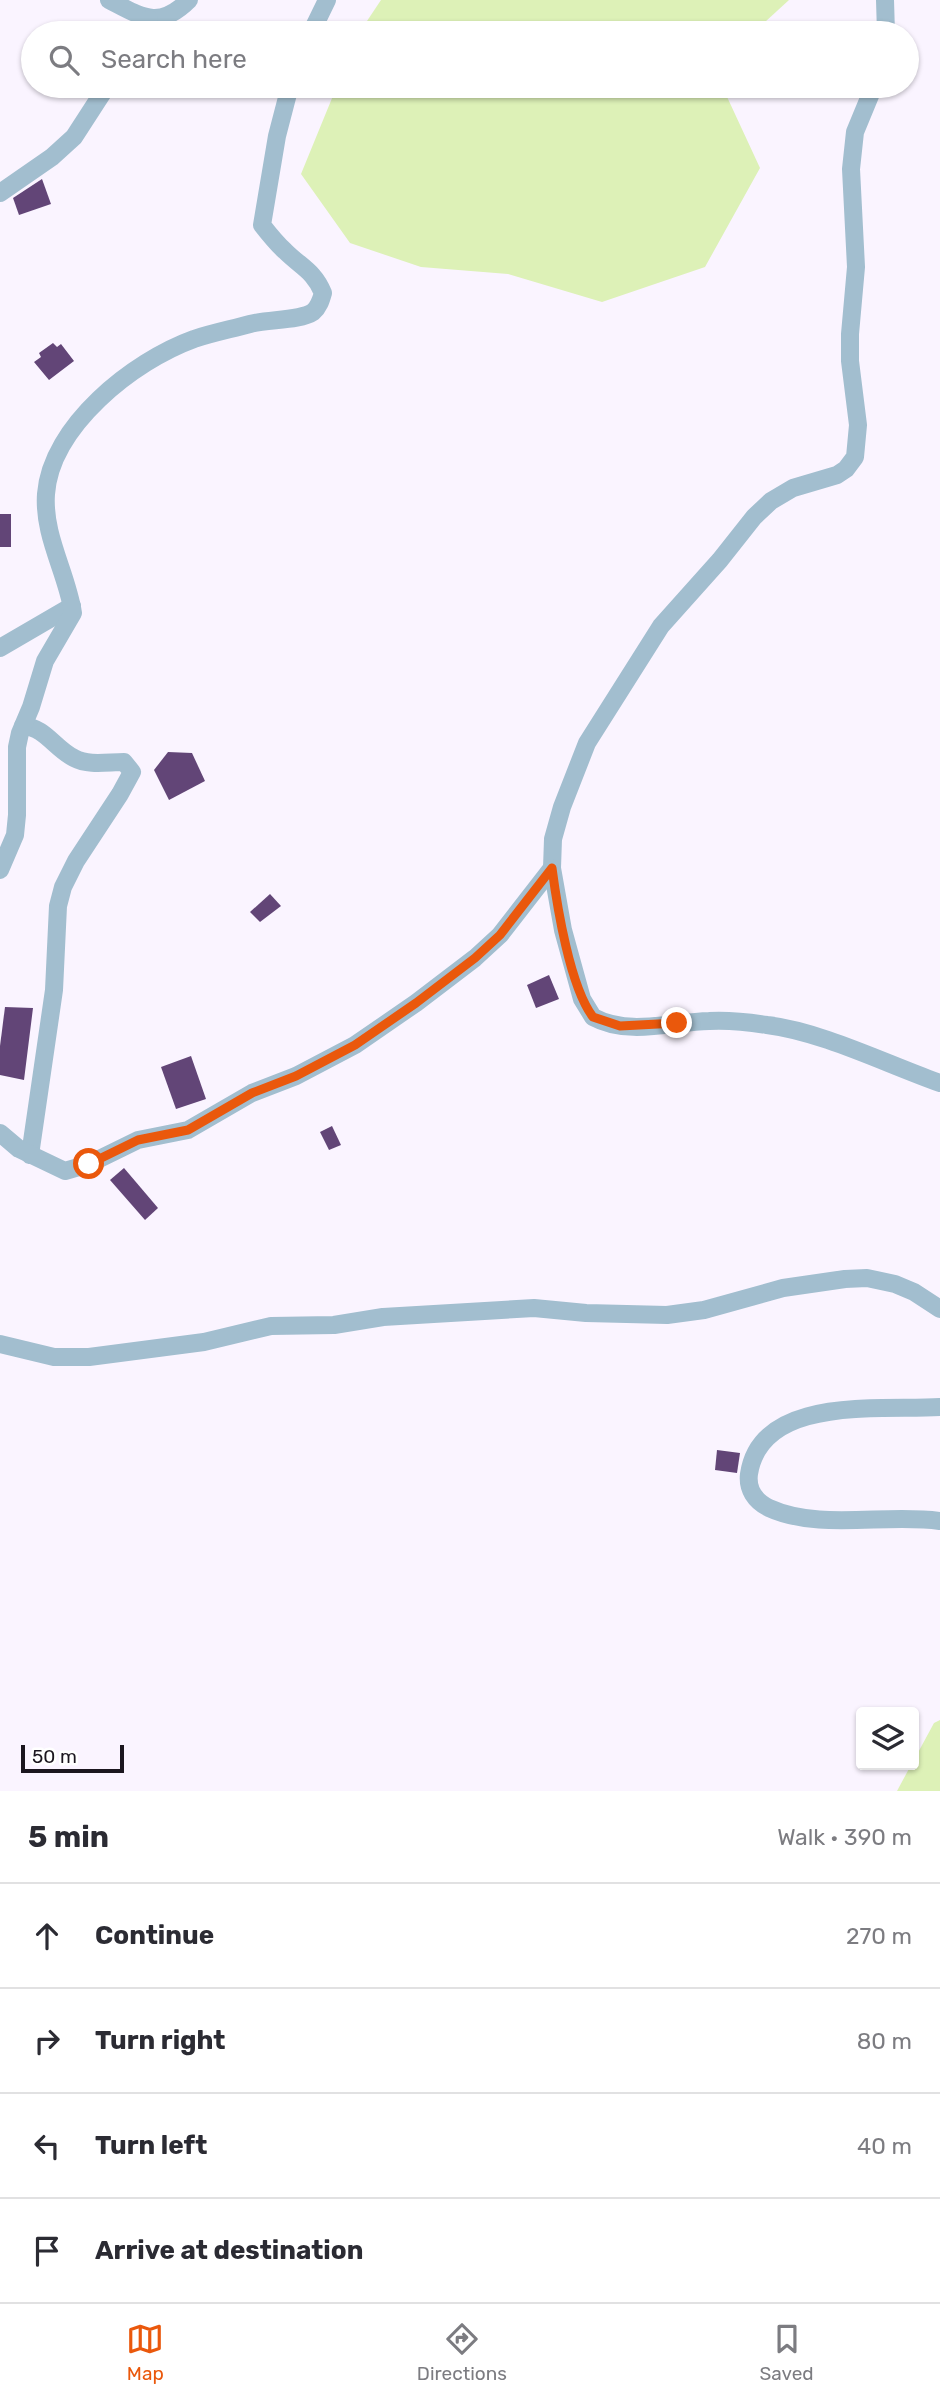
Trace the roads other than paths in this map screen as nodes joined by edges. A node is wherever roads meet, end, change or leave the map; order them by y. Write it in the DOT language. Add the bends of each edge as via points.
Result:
graph roads {
  1 [pos="109,0"];
  2 [pos="189,0"];
  3 [pos="327,0"];
  4 [pos="885,0"];
  5 [pos="149,19"];
  6 [pos="317,21"];
  7 [pos="886,21"];
  8 [pos="99,98"];
  9 [pos="287,98"];
  10 [pos="869,98"];
  11 [pos="0,193"];
  12 [pos="72,606"];
  13 [pos="0,648"];
  14 [pos="23,726"];
  15 [pos="552,868"];
  16 [pos="0,870"];
  17 [pos="940,1083"];
  18 [pos="0,1133"];
  19 [pos="30,1155"];
  20 [pos="940,1309"];
  21 [pos="0,1344"];
  22 [pos="940,1407"];
  23 [pos="940,1521"];
  1 -- 5 [label="street"];
  2 -- 5 [label="street" via="169,16"];
  3 -- 6 [label="street"];
  4 -- 7 [label="street"];
  8 -- 11 [label="street" via="74,136"];
  9 -- 12 [label="street" via="262,225 314,276 323,293 321,303 313,312 193,340 138,370 85,412 57,453 46,496 48,522"];
  10 -- 15 [label="street" via="855,132 850,169 856,267 849,334 858,425 855,457 837,475 793,488 771,501 661,625 587,743 553,839"];
  12 -- 13 [label="street"];
  12 -- 14 [label="street" via="73,613 45,661"];
  14 -- 16 [label="street" via="17,747 15,835"];
  14 -- 19 [label="street" via="33,726 73,758 87,763 124,762 132,772 63,887 54,990"];
  15 -- 17 [label="street" via="562,930 582,999 593,1017 620,1026 709,1021 770,1025 881,1059"];
  15 -- 19 [label="street" via="500,935 475,958 329,1060 252,1093 188,1130 138,1140 76,1170 65,1171"];
  18 -- 19 [label="street"];
  20 -- 21 [label="street" via="895,1284 845,1279 667,1315 534,1308 383,1317 334,1325 271,1326 204,1342 89,1357 54,1357"];
  22 -- 23 [label="street" via="847,1408 801,1419 778,1430 755,1452 749,1479 759,1501 786,1513 811,1518"];
}
